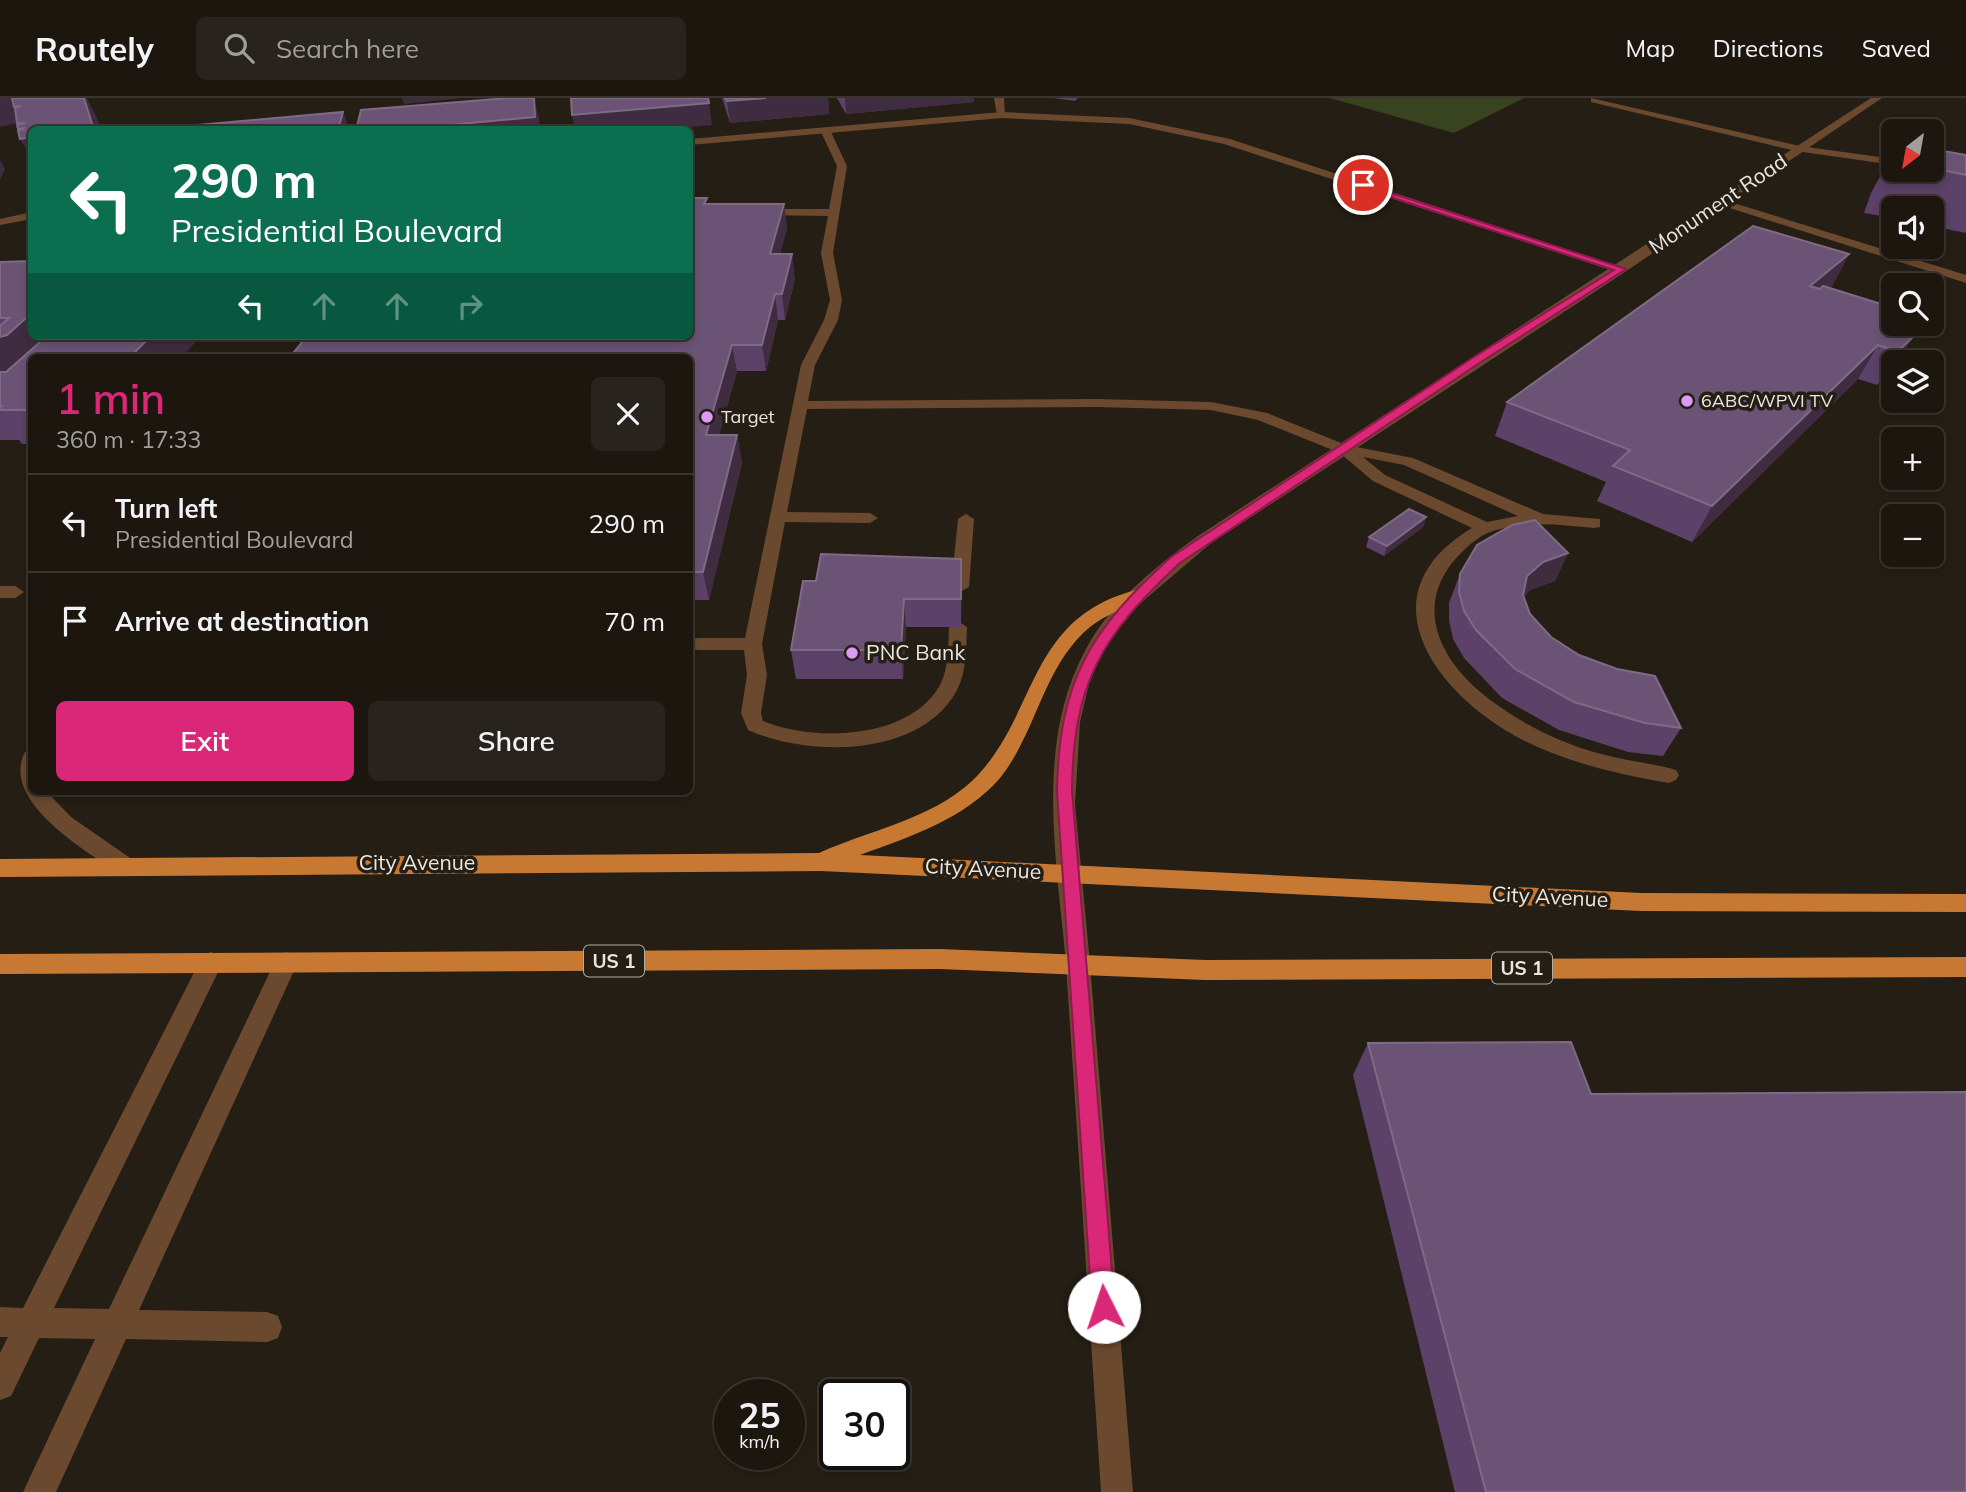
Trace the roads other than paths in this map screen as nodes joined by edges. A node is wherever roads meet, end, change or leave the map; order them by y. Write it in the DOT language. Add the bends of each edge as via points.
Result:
graph roads {
  1 [pos="999,98"];
  2 [pos="1877,98"];
  3 [pos="1594,100"];
  4 [pos="1002,115"];
  5 [pos="825,130"];
  6 [pos="693,142"];
  7 [pos="1800,149"];
  8 [pos="1881,165"];
  9 [pos="1733,194"];
  10 [pos="1721,202"];
  11 [pos="742,212"];
  12 [pos="835,212"];
  13 [pos="28,216"];
  14 [pos="0,222"];
  15 [pos="1881,238"];
  16 [pos="1944,259"];
  17 [pos="1966,266"];
  18 [pos="1621,269"];
  19 [pos="1966,279"];
  20 [pos="799,405"];
  21 [pos="1342,449"];
  22 [pos="779,517"];
  23 [pos="870,518"];
  24 [pos="1536,518"];
  25 [pos="965,519"];
  26 [pos="1594,523"];
  27 [pos="1486,528"];
  28 [pos="960,587"];
  29 [pos="1136,596"];
  30 [pos="958,627"];
  31 [pos="693,644"];
  32 [pos="753,644"];
  33 [pos="1669,775"];
  34 [pos="37,795"];
  35 [pos="821,862"];
  36 [pos="125,866"];
  37 [pos="0,868"];
  38 [pos="1070,874"];
  39 [pos="1966,903"];
  40 [pos="212,962"];
  41 [pos="286,962"];
  42 [pos="0,964"];
  43 [pos="1078,964"];
  44 [pos="1966,967"];
  45 [pos="0,1322"];
  46 [pos="32,1323"];
  47 [pos="118,1326"];
  48 [pos="267,1327"];
  49 [pos="0,1385"];
  50 [pos="39,1492"];
  51 [pos="1118,1492"];
  1 -- 4 [label="street"];
  2 -- 7 [label="street, Monument Road"];
  3 -- 7 [label="street" via="1762,145"];
  4 -- 5 [label="street"];
  4 -- 18 [label="street" via="1118,120 1209,137"];
  5 -- 6 [label="street"];
  5 -- 12 [label="street" via="842,166"];
  7 -- 8 [label="street"];
  7 -- 9 [label="street, Monument Road"];
  9 -- 10 [label="street, Monument Road"];
  9 -- 15 [label="street"];
  10 -- 18 [label="street, Monument Road"];
  10 -- 19 [label="street"];
  11 -- 12 [label="street"];
  12 -- 20 [label="street" via="827,253 836,291 834,312 811,355"];
  13 -- 14 [label="street"];
  16 -- 17 [label="street"];
  18 -- 21 [label="street, Monument Road"];
  20 -- 21 [label="street" via="1212,407 1262,416"];
  20 -- 22 [label="street"];
  21 -- 24 [label="street" via="1408,461"];
  21 -- 27 [label="street" via="1380,478"];
  21 -- 29 [label="street, Monument Road" via="1176,560"];
  22 -- 23 [label="street"];
  22 -- 32 [label="street"];
  24 -- 26 [label="street"];
  24 -- 27 [label="street"];
  25 -- 28 [label="street"];
  27 -- 33 [label="street" via="1444,561 1424,594 1427,636 1439,658 1482,704 1548,743 1617,766"];
  29 -- 35 [label="highway" via="1082,624 1063,645 1014,743 991,774 965,797"];
  29 -- 38 [label="street, Monument Road" via="1094,650 1072,710 1065,755"];
  30 -- 32 [label="street" via="953,671 934,706 901,729 844,739 784,738 755,725 751,713 757,675"];
  31 -- 32 [label="street"];
  34 -- 36 [label="street" via="65,824"];
  35 -- 36 [label="highway, City Avenue"];
  35 -- 38 [label="highway, City Avenue"];
  36 -- 37 [label="highway, City Avenue"];
  38 -- 39 [label="highway, City Avenue" via="1667,903"];
  38 -- 43 [label="street, Monument Road"];
  40 -- 41 [label="highway, US 1"];
  40 -- 42 [label="highway, US 1"];
  40 -- 46 [label="street"];
  41 -- 43 [label="highway, US 1" via="940,959"];
  41 -- 47 [label="street"];
  43 -- 44 [label="highway, US 1" via="1205,970"];
  43 -- 51 [label="street, Monument Road"];
  45 -- 46 [label="street"];
  46 -- 47 [label="street"];
  46 -- 49 [label="street"];
  47 -- 48 [label="street"];
  47 -- 50 [label="street"];
}
